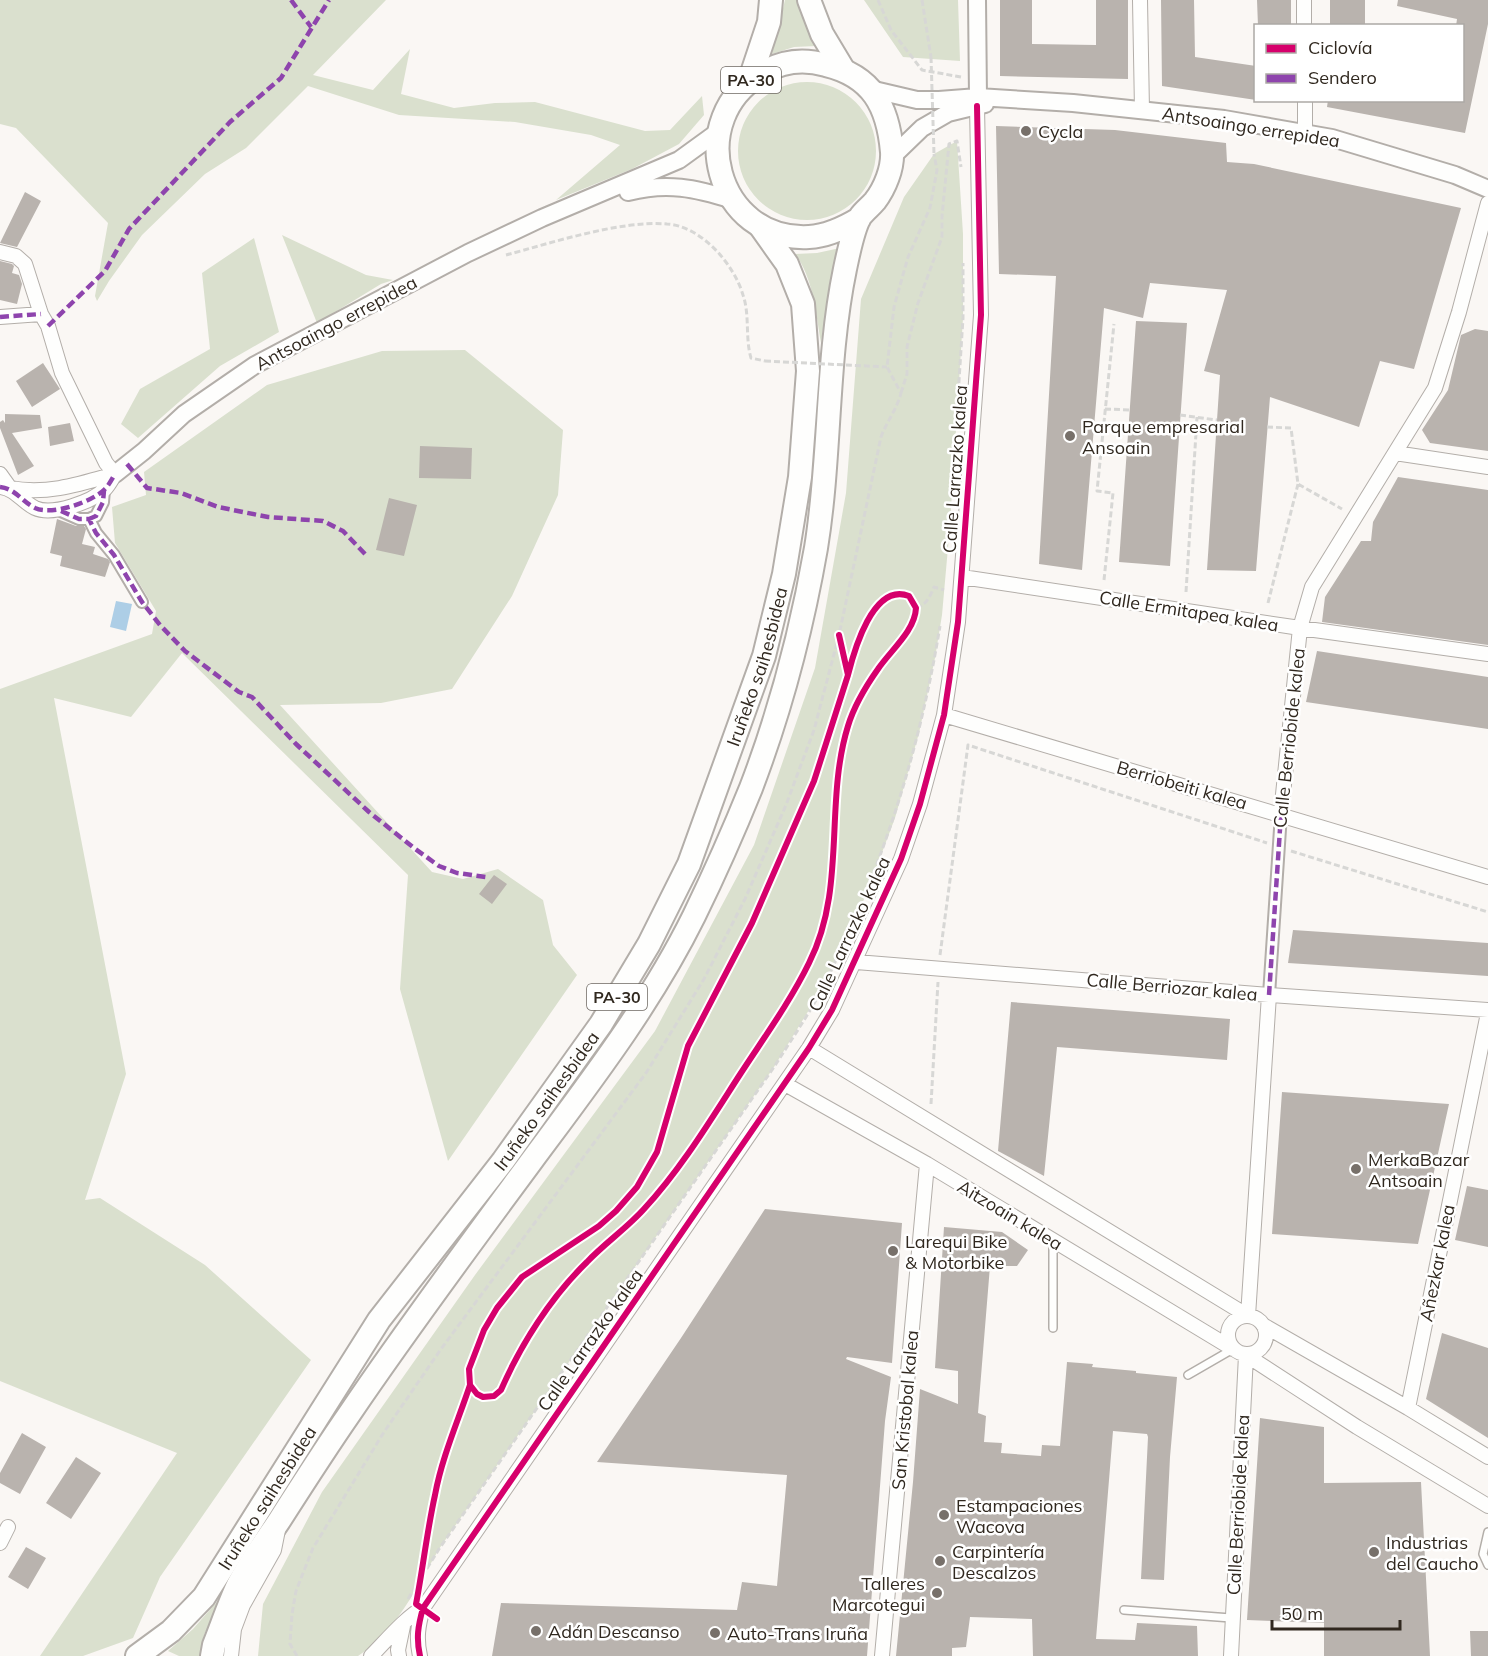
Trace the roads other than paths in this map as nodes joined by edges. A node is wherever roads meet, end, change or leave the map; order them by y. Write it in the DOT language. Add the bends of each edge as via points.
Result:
graph roads {
  1 [pos="771,0"];
  2 [pos="809,0"];
  3 [pos="977,0"];
  4 [pos="1140,0"];
  5 [pos="1304,0"];
  6 [pos="1304,24"];
  7 [pos="843,69"];
  8 [pos="748,82"];
  9 [pos="870,88"];
  10 [pos="977,101"];
  11 [pos="1305,102"];
  12 [pos="1142,110"];
  13 [pos="719,131"];
  14 [pos="1305,133"];
  15 [pos="892,157"];
  16 [pos="1488,189"];
  17 [pos="733,200"];
  18 [pos="1488,203"];
  19 [pos="578,204"];
  20 [pos="859,219"];
  21 [pos="760,226"];
  22 [pos="0,252"];
  23 [pos="40,314"];
  24 [pos="0,317"];
  25 [pos="1395,453"];
  26 [pos="1488,467"];
  27 [pos="0,474"];
  28 [pos="115,474"];
  29 [pos="5,488"];
  30 [pos="104,490"];
  31 [pos="61,511"];
  32 [pos="89,519"];
  33 [pos="962,577"];
  34 [pos="142,602"];
  35 [pos="1300,628"];
  36 [pos="1488,654"];
  37 [pos="944,714"];
  38 [pos="1281,814"];
  39 [pos="1488,877"];
  40 [pos="856,962"];
  41 [pos="1269,995"];
  42 [pos="1488,1011"];
  43 [pos="809,1048"];
  44 [pos="786,1084"];
  45 [pos="927,1164"];
  46 [pos="1053,1241"];
  47 [pos="1248,1316"];
  48 [pos="1263,1325"];
  49 [pos="1053,1328"];
  50 [pos="1240,1352"];
  51 [pos="1188,1376"];
  52 [pos="1408,1408"];
  53 [pos="1488,1457"];
  54 [pos="1488,1506"];
  55 [pos="280,1520"];
  56 [pos="8,1527"];
  57 [pos="1488,1532"];
  58 [pos="0,1544"];
  59 [pos="1488,1565"];
  60 [pos="423,1608"];
  61 [pos="1124,1610"];
  62 [pos="1231,1618"];
  63 [pos="403,1626"];
  64 [pos="137,1656"];
  65 [pos="212,1656"];
  66 [pos="231,1656"];
  67 [pos="371,1656"];
  68 [pos="399,1656"];
  69 [pos="420,1656"];
  70 [pos="882,1656"];
  71 [pos="1231,1656"];
  1 -- 8 [label="highway, PA-30" via="769,22"];
  2 -- 7 [label="highway, PA-30" via="822,34"];
  3 -- 10 [label="street, Calle Larrazko kalea"];
  4 -- 12 [label="street"];
  5 -- 6 [label="street"];
  7 -- 8 [label="highway, PA-30" via="817,62 793,62"];
  7 -- 9 [label="highway, PA-30"];
  8 -- 13 [label="highway, PA-30" via="730,104"];
  9 -- 10 [label="street, Antsoaingo errepidea" via="916,100"];
  9 -- 15 [label="highway, PA-30" via="882,106"];
  10 -- 12 [label="street, Antsoaingo errepidea" via="1006,99"];
  10 -- 15 [label="street, Antsoaingo errepidea" via="922,128"];
  10 -- 33 [label="street, Calle Larrazko kalea" via="981,315"];
  11 -- 14 [label="street"];
  12 -- 14 [label="street, Antsoaingo errepidea"];
  13 -- 17 [label="highway, PA-30" via="719,167"];
  13 -- 19 [label="street, Antsoaingo errepidea" via="679,160"];
  14 -- 16 [label="street, Antsoaingo errepidea" via="1405,159"];
  15 -- 20 [label="highway, PA-30" via="879,196"];
  17 -- 19 [label="street, Antsoaingo errepidea" via="680,186 648,187"];
  17 -- 21 [label="highway, PA-30"];
  18 -- 25 [label="street, Calle Berriobide kalea" via="1435,388"];
  19 -- 28 [label="street, Antsoaingo errepidea" via="468,253 255,365 184,414"];
  20 -- 21 [label="highway, PA-30" via="837,232 811,237 785,235"];
  20 -- 55 [label="highway, Iruñeko saihesbidea / PA-30" via="838,306 816,546 791,664 751,786 693,918 604,1064 414,1318"];
  21 -- 64 [label="highway, Iruñeko saihesbidea / PA-30" via="787,264 803,304 808,371 800,477 784,574 764,656 689,864 649,944 601,1024 503,1161 379,1320 204,1598 171,1631"];
  22 -- 23 [label="street" via="16,256 25,264"];
  23 -- 24 [label="street"];
  23 -- 28 [label="street" via="48,326 62,373"];
  25 -- 26 [label="street"];
  25 -- 35 [label="street, Calle Berriobide kalea" via="1312,587"];
  27 -- 29 [label="street"];
  28 -- 29 [label="street" via="54,490"];
  28 -- 30 [label="street"];
  29 -- 31 [label="street" via="37,509"];
  30 -- 31 [label="street"];
  30 -- 32 [label="street" via="96,516"];
  31 -- 32 [label="street"];
  32 -- 34 [label="street"];
  33 -- 35 [label="street, Calle Ermitapea kalea"];
  33 -- 37 [label="street, Calle Larrazko kalea"];
  35 -- 36 [label="street, Calle Ermitapea kalea"];
  35 -- 38 [label="street, Calle Berriobide kalea"];
  37 -- 38 [label="street, Berriobeiti kalea"];
  37 -- 40 [label="street, Calle Larrazko kalea" via="901,859"];
  38 -- 39 [label="street, Berriobeiti kalea"];
  38 -- 41 [label="street, Calle Berriobide kalea"];
  40 -- 41 [label="street, Calle Berriozar kalea"];
  40 -- 43 [label="street, Calle Larrazko kalea"];
  41 -- 42 [label="street, Calle Berriozar kalea"];
  41 -- 47 [label="street, Calle Berriobide kalea"];
  42 -- 52 [label="street, Añezkar kalea"];
  43 -- 44 [label="street, Calle Larrazko kalea"];
  43 -- 47 [label="street, Aitzoain kalea"];
  44 -- 45 [label="street, Aitzoain kalea"];
  44 -- 60 [label="street, Calle Larrazko kalea"];
  45 -- 46 [label="street, Aitzoain kalea"];
  45 -- 70 [label="street, San Kristobal kalea"];
  46 -- 49 [label="lane"];
  46 -- 50 [label="street, Aitzoain kalea"];
  47 -- 48 [label="street"];
  47 -- 50 [label="street" via="1231,1325 1228,1337"];
  48 -- 50 [label="street" via="1265,1342 1257,1352"];
  48 -- 52 [label="street"];
  50 -- 51 [label="lane"];
  50 -- 54 [label="street, Aitzoain kalea"];
  50 -- 62 [label="street, Calle Berriobide kalea"];
  52 -- 53 [label="street"];
  55 -- 65 [label="highway, Iruñeko saihesbidea / PA-30" via="239,1582"];
  55 -- 66 [label="street" via="274,1550 234,1629"];
  56 -- 58 [label="street"];
  57 -- 59 [label="lane" via="1483,1554"];
  60 -- 63 [label="street, Calle Larrazko kalea"];
  60 -- 69 [label="street, Calle Larrazko kalea" via="416,1642"];
  61 -- 62 [label="lane"];
  62 -- 71 [label="street, Calle Berriobide kalea"];
  63 -- 67 [label="street, Calle Larrazko kalea"];
  63 -- 68 [label="street"];
}
